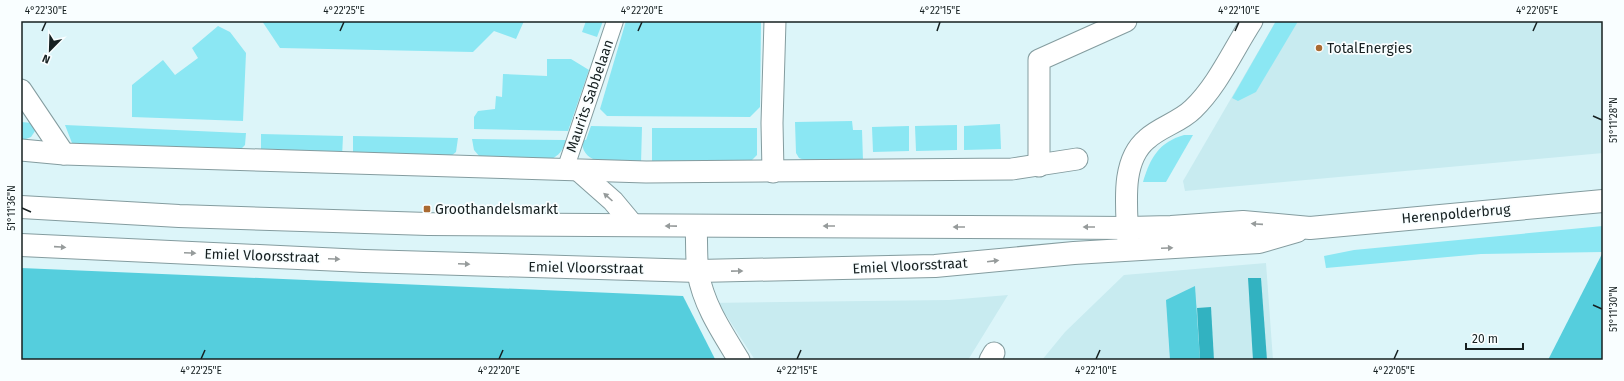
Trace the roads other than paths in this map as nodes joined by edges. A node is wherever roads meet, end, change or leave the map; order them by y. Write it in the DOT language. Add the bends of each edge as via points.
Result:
graph roads {
  1 [pos="615,21"];
  2 [pos="775,21"];
  3 [pos="1126,21"];
  4 [pos="1252,21"];
  5 [pos="21,90"];
  6 [pos="21,150"];
  7 [pos="64,154"];
  8 [pos="1078,159"];
  9 [pos="1039,166"];
  10 [pos="572,170"];
  11 [pos="773,172"];
  12 [pos="1603,201"];
  13 [pos="21,207"];
  14 [pos="634,225"];
  15 [pos="696,226"];
  16 [pos="1128,228"];
  17 [pos="1310,228"];
  18 [pos="21,245"];
  19 [pos="1128,250"];
  20 [pos="698,271"];
  21 [pos="739,360"];
  1 -- 10 [label="street, Maurits Sabbelaan"];
  2 -- 11 [label="street"];
  3 -- 9 [label="street" via="1039,60"];
  4 -- 16 [label="street" via="1212,86 1192,110 1146,139 1138,150 1128,178"];
  5 -- 7 [label="street"];
  6 -- 7 [label="street"];
  7 -- 10 [label="street"];
  8 -- 9 [label="street"];
  9 -- 11 [label="street" via="1012,169"];
  10 -- 11 [label="street"];
  14 -- 10 [label="street, one-way" via="613,201"];
  12 -- 17 [label="street, Herenpolderbrug"];
  13 -- 14 [label="street" via="314,221"];
  15 -- 14 [label="street, one-way"];
  16 -- 15 [label="street, one-way"];
  15 -- 20 [label="street"];
  17 -- 16 [label="street, Herenpolderbrug, one-way" via="1243,222"];
  16 -- 19 [label="street"];
  19 -- 17 [label="street, Herenpolderbrug, one-way" via="1259,242"];
  18 -- 20 [label="street, Emiel Vloorsstraat, one-way" via="364,261"];
  20 -- 19 [label="street, Emiel Vloorsstraat, one-way" via="935,266"];
  20 -- 21 [label="street" via="713,318"];
}
